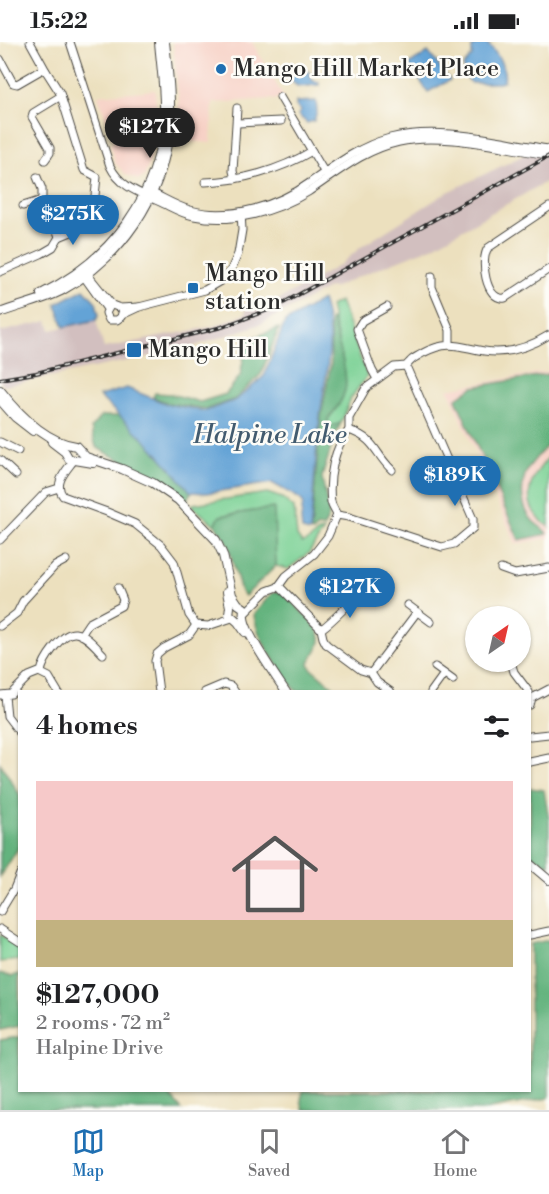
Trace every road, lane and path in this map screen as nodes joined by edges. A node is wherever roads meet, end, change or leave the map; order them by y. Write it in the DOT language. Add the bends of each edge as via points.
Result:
graph roads {
  1 [pos="30,42"];
  2 [pos="70,42"];
  3 [pos="159,42"];
  4 [pos="165,42"];
  5 [pos="0,59"];
  6 [pos="46,71"];
  7 [pos="61,96"];
  8 [pos="280,97"];
  9 [pos="237,108"];
  10 [pos="281,121"];
  11 [pos="238,123"];
  12 [pos="549,150"];
  13 [pos="312,151"];
  14 [pos="549,155"];
  15 [pos="45,160"];
  16 [pos="326,175"];
  17 [pos="37,177"];
  18 [pos="235,179"];
  19 [pos="205,182"];
  20 [pos="148,194"];
  21 [pos="42,200"];
  22 [pos="23,206"];
  23 [pos="549,207"];
  24 [pos="242,214"];
  25 [pos="59,237"];
  26 [pos="549,269"];
  27 [pos="0,272"];
  28 [pos="84,273"];
  29 [pos="432,276"];
  30 [pos="387,307"];
  31 [pos="0,312"];
  32 [pos="549,335"];
  33 [pos="450,344"];
  34 [pos="405,366"];
  35 [pos="377,378"];
  36 [pos="0,390"];
  37 [pos="2,401"];
  38 [pos="349,430"];
  39 [pos="0,442"];
  40 [pos="18,451"];
  41 [pos="72,454"];
  42 [pos="0,460"];
  43 [pos="392,470"];
  44 [pos="16,475"];
  45 [pos="59,488"];
  46 [pos="337,515"];
  47 [pos="0,540"];
  48 [pos="66,560"];
  49 [pos="549,568"];
  50 [pos="501,570"];
  51 [pos="357,581"];
  52 [pos="279,586"];
  53 [pos="118,588"];
  54 [pos="408,605"];
  55 [pos="237,612"];
  56 [pos="417,612"];
  57 [pos="431,622"];
  58 [pos="196,625"];
  59 [pos="0,626"];
  60 [pos="321,628"];
  61 [pos="81,635"];
  62 [pos="103,654"];
  63 [pos="435,667"];
  64 [pos="41,672"];
  65 [pos="514,672"];
  66 [pos="372,674"];
  67 [pos="444,674"];
  68 [pos="453,680"];
  69 [pos="549,689"];
  70 [pos="57,690"];
  71 [pos="159,690"];
  72 [pos="210,690"];
  73 [pos="234,690"];
  74 [pos="279,690"];
  75 [pos="285,690"];
  76 [pos="388,690"];
  77 [pos="432,690"];
  78 [pos="529,690"];
  79 [pos="531,693"];
  80 [pos="3,695"];
  81 [pos="18,730"];
  82 [pos="549,734"];
  83 [pos="531,736"];
  84 [pos="549,758"];
  85 [pos="531,762"];
  86 [pos="531,861"];
  87 [pos="531,865"];
  88 [pos="549,874"];
  89 [pos="18,879"];
  90 [pos="549,880"];
  91 [pos="0,912"];
  92 [pos="0,929"];
  93 [pos="549,932"];
  94 [pos="531,935"];
  95 [pos="18,941"];
  1 -- 6 [label="street"];
  2 -- 20 [label="street" via="110,166 123,182"];
  3 -- 20 [label="main road" via="163,129"];
  4 -- 20 [label="main road" via="169,130 163,163"];
  5 -- 6 [label="street" via="13,83"];
  6 -- 7 [label="street"];
  7 -- 15 [label="street" via="33,113 50,148"];
  7 -- 25 [label="street" via="84,170 97,177 91,210 69,234"];
  8 -- 13 [label="street"];
  9 -- 11 [label="street"];
  10 -- 11 [label="street"];
  11 -- 18 [label="street"];
  12 -- 16 [label="street" via="449,134 414,134 368,145"];
  13 -- 16 [label="street"];
  13 -- 18 [label="street" via="299,159"];
  14 -- 16 [label="street" via="440,139 405,140 366,153"];
  16 -- 24 [label="street" via="282,199"];
  17 -- 21 [label="street"];
  18 -- 19 [label="street"];
  20 -- 24 [label="street" via="197,211"];
  20 -- 28 [label="main road" via="118,236"];
  21 -- 22 [label="street"];
  21 -- 25 [label="street" via="49,207"];
  23 -- 26 [label="street" via="488,248 484,256 488,288 499,298 505,298"];
  24 -- 28 [label="street" via="233,266 225,277 205,290 139,307 115,309"];
  25 -- 27 [label="street" via="54,247"];
  28 -- 31 [label="main road" via="45,298"];
  29 -- 33 [label="street" via="432,287 450,330"];
  30 -- 35 [label="street" via="362,321 357,329"];
  32 -- 33 [label="street" via="529,347 497,352"];
  33 -- 34 [label="street" via="414,356"];
  34 -- 35 [label="street" via="394,367"];
  34 -- 46 [label="street" via="473,519 473,528 454,544 442,547"];
  35 -- 38 [label="street" via="359,398 349,418"];
  36 -- 37 [label="main road"];
  37 -- 41 [label="main road" via="20,422"];
  38 -- 43 [label="street" via="369,439"];
  38 -- 46 [label="street" via="342,438 330,478"];
  39 -- 40 [label="street"];
  41 -- 45 [label="street"];
  41 -- 55 [label="main road" via="155,488 176,503 214,545"];
  42 -- 44 [label="street"];
  45 -- 47 [label="street" via="46,492"];
  45 -- 58 [label="street" via="68,499 139,526 161,544 174,561 189,615"];
  46 -- 52 [label="street" via="317,551 284,577"];
  48 -- 59 [label="street" via="55,566 17,613"];
  49 -- 50 [label="street" via="515,574"];
  51 -- 60 [label="street" via="365,588 328,626"];
  52 -- 55 [label="street"];
  52 -- 60 [label="street"];
  53 -- 61 [label="street" via="121,606 88,623"];
  54 -- 56 [label="street"];
  55 -- 58 [label="street" via="208,626"];
  55 -- 74 [label="main road"];
  55 -- 75 [label="main road"];
  56 -- 57 [label="street"];
  56 -- 66 [label="street"];
  58 -- 71 [label="street" via="189,635 157,654"];
  60 -- 66 [label="street" via="326,644"];
  61 -- 62 [label="street"];
  61 -- 64 [label="street" via="66,636 46,657"];
  63 -- 67 [label="street"];
  64 -- 70 [label="street" via="49,676"];
  64 -- 80 [label="street" via="31,674 13,693"];
  65 -- 78 [label="street"];
  66 -- 76 [label="street"];
  67 -- 68 [label="street"];
  67 -- 77 [label="street"];
  69 -- 79 [label="street"];
  72 -- 73 [label="street" via="224,684"];
  80 -- 81 [label="street" via="7,716"];
  82 -- 83 [label="street"];
  84 -- 85 [label="street"];
  86 -- 88 [label="main road"];
  87 -- 90 [label="main road"];
  89 -- 91 [label="street"];
  92 -- 95 [label="street"];
  93 -- 94 [label="street"];
}
